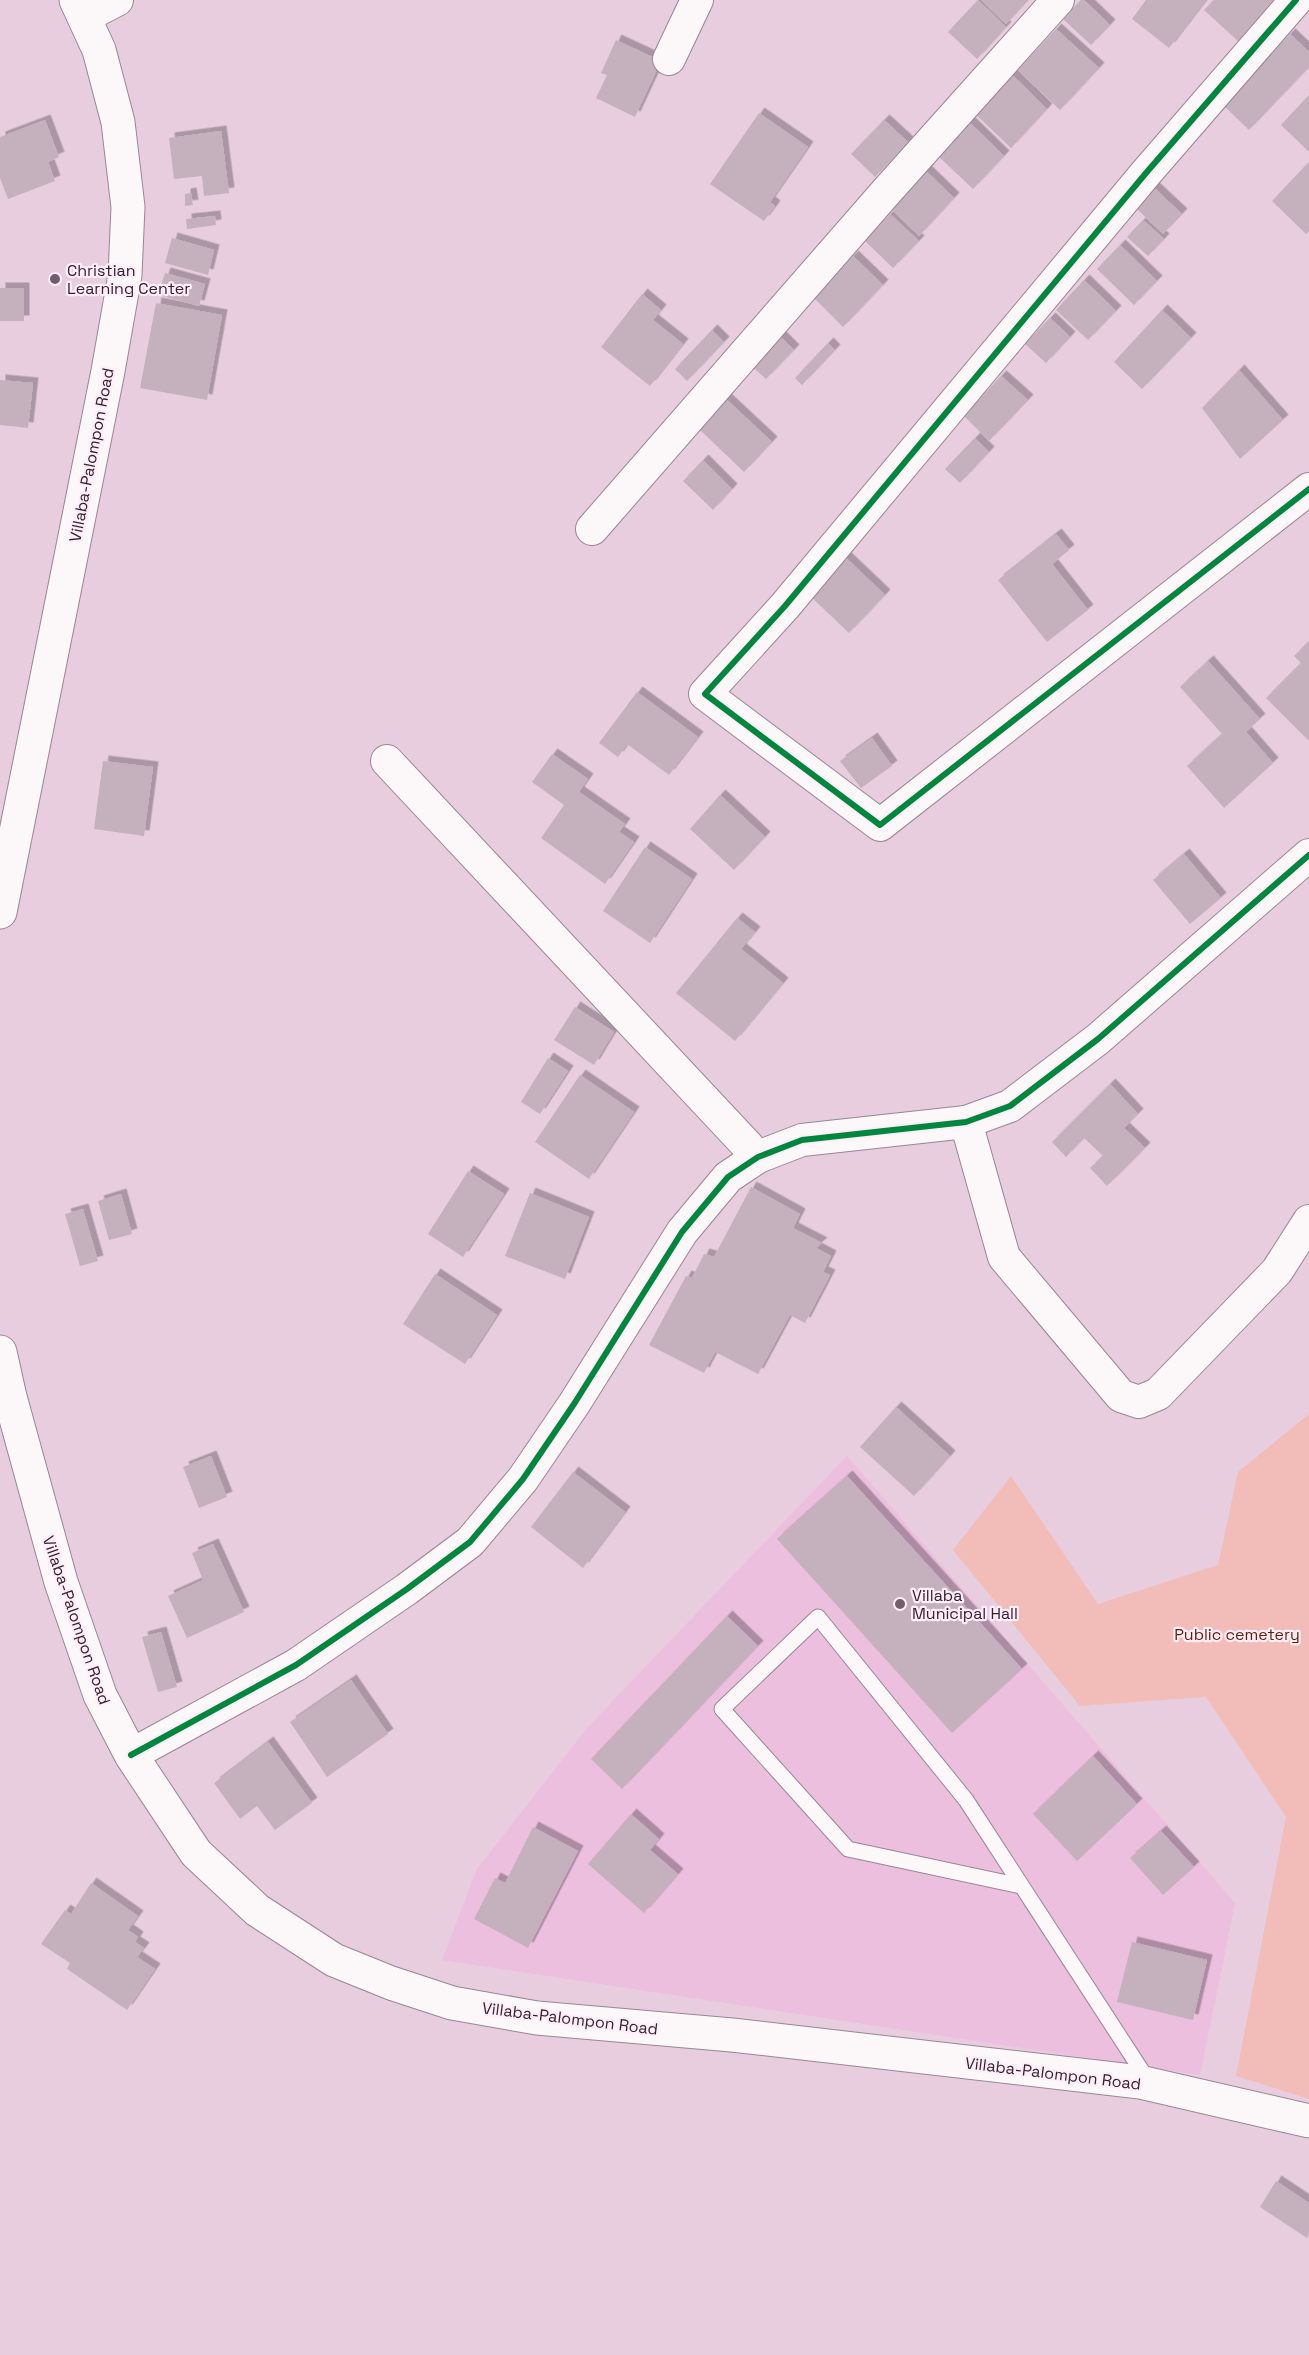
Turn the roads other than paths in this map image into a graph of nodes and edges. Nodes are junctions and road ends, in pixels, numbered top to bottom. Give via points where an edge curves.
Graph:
1 (117, 0) edge
2 (698, 0) edge
3 (1058, 0) edge
4 (1296, 0) edge
5 (80, 9) edge
6 (669, 59) dead end
7 (1309, 489) edge
8 (592, 529) dead end
9 (387, 761) dead end
10 (1309, 855) edge
11 (0, 912) edge
12 (966, 1122) junction
13 (758, 1157) junction
14 (1309, 1221) edge
15 (0, 1352) edge
16 (131, 1755) junction
17 (1021, 1886) junction
18 (1150, 2085) junction
19 (1309, 2121) edge

1 - 5 street
2 - 6 street
3 - 8 street
4 - 7 street via 1146,173 785,606 705,694 880,825
5 - 11 main road, Villaba-Palompon Road via 99,50 118,122 128,207 125,274
9 - 13 street
10 - 12 street via 1098,1039 1010,1106
12 - 13 street via 802,1140
12 - 14 street via 1004,1257 1121,1396 1139,1402 1158,1394 1276,1271
13 - 16 street via 728,1177 682,1232 568,1414 523,1479 470,1542 296,1665
15 - 16 main road, Villaba-Palompon Road via 61,1582 100,1695
16 - 18 main road, Villaba-Palompon Road via 196,1853 256,1910 334,1960 452,2004 537,2018 732,2035
17 - 17 lane via 966,1800 818,1617 722,1709 848,1850
17 - 18 lane
18 - 19 main road, Villaba-Palompon Road

